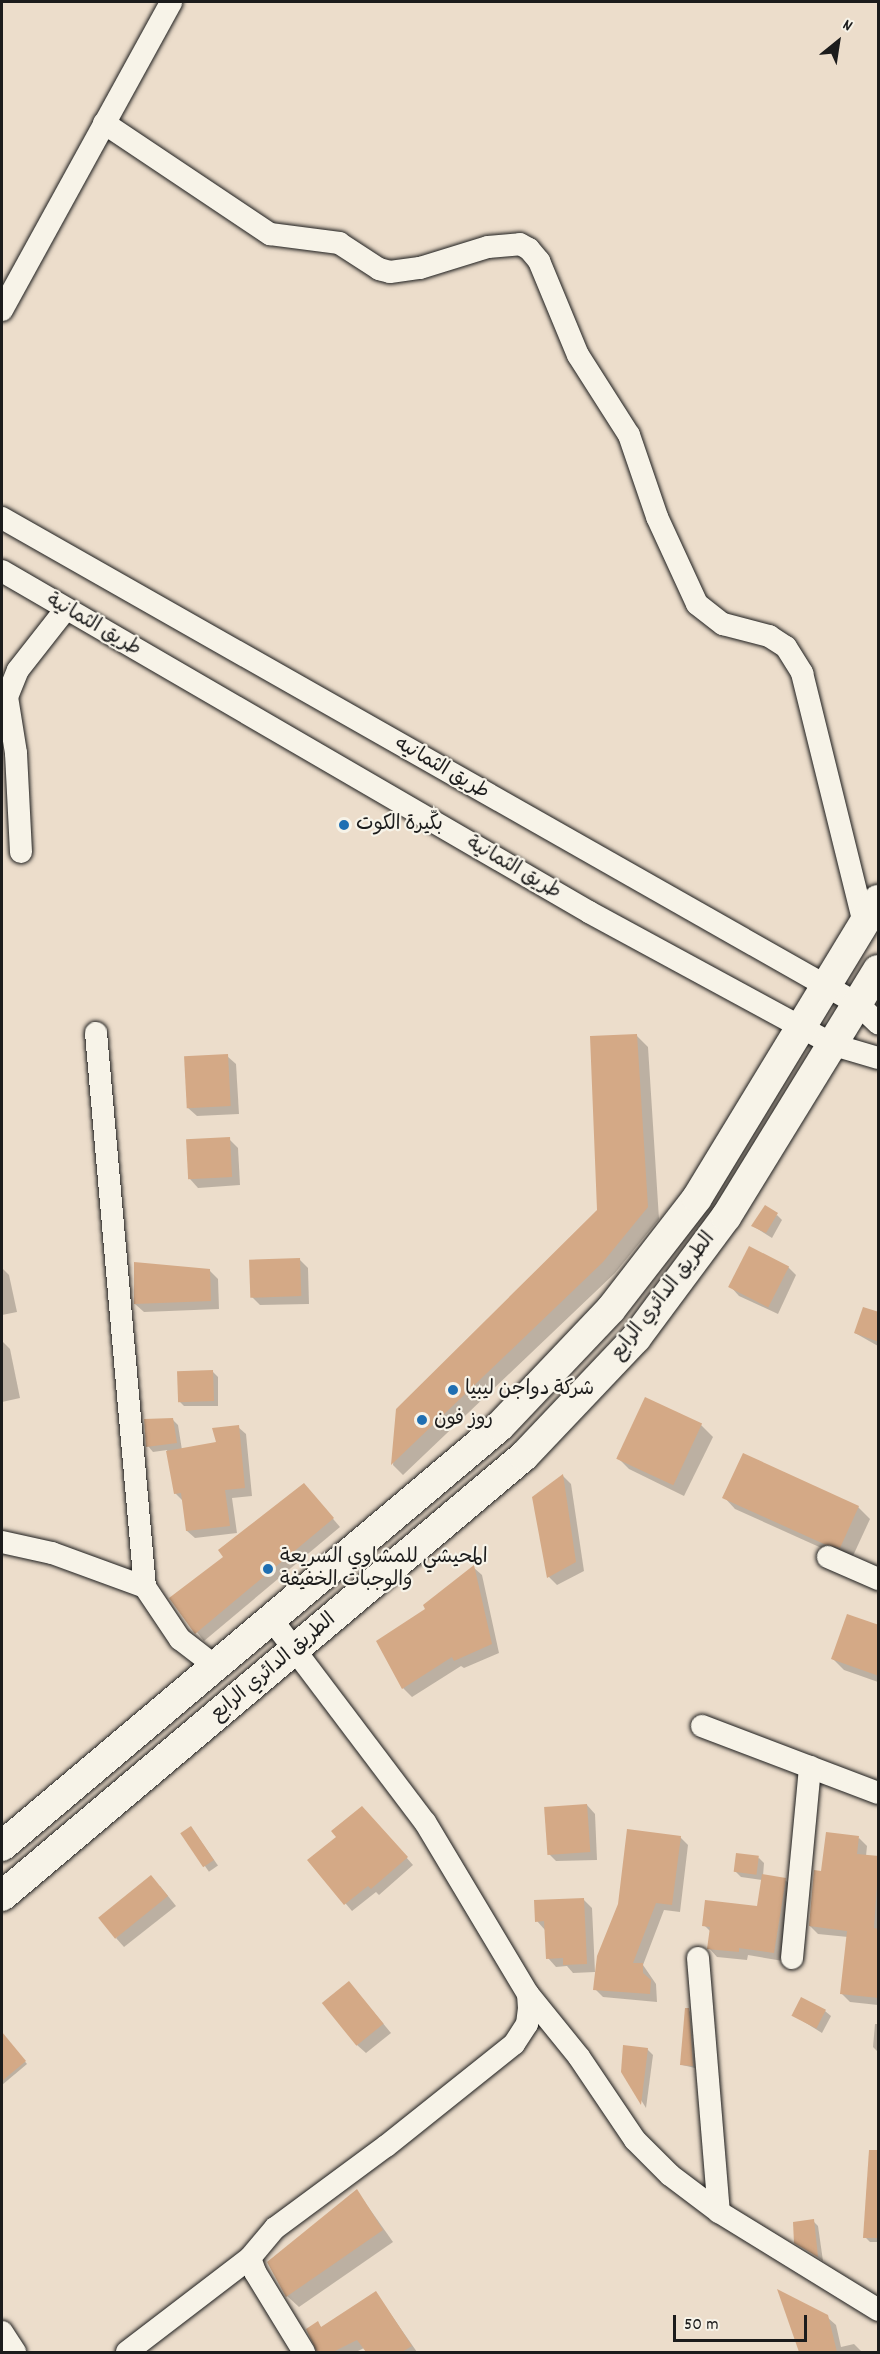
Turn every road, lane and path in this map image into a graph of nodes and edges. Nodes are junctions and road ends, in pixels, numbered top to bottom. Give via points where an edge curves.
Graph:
1 (171, 2) edge
2 (104, 123) junction
3 (2, 310) edge
4 (2, 518) edge
5 (2, 571) edge
6 (65, 610) junction
7 (4, 699) edge
8 (21, 852) dead end
9 (871, 912) edge
10 (879, 970) edge
11 (827, 987) junction
12 (868, 1014) edge
13 (802, 1028) junction
14 (96, 1033) dead end
15 (834, 1045) junction
16 (879, 1058) edge
17 (2, 1542) edge
18 (828, 1557) dead end
19 (879, 1579) edge
20 (145, 1587) junction
21 (272, 1620) junction
22 (297, 1650) junction
23 (215, 1666) junction
24 (702, 1726) dead end
25 (810, 1767) junction
26 (879, 1793) edge
27 (2, 1846) edge
28 (2, 1896) edge
29 (698, 1958) dead end
30 (792, 1958) dead end
31 (528, 1994) junction
32 (719, 2212) junction
33 (250, 2258) junction
34 (879, 2310) edge
35 (2, 2332) edge
36 (15, 2352) edge
37 (127, 2352) edge
38 (304, 2352) edge

1 - 2 street
2 - 3 street
2 - 9 street via 270,234 339,243 379,269 390,272 420,268 488,247 520,244 529,249 539,261 578,355 629,435 657,517 697,604 723,624 768,636 786,647 802,673
4 - 11 street, طريق الثمانيه
5 - 6 street, طريق الثمانية
6 - 7 street via 18,670
6 - 13 street, طريق الثمانية via 589,912
7 - 8 street via 16,753
9 - 11 main road, الطريق الدائري الرابع
10 - 12 main road, الطريق الدائري الرابع
11 - 12 street, طريق الثمانيه
11 - 13 main road, الطريق الدائري الرابع
12 - 15 main road, الطريق الدائري الرابع
13 - 15 street, طريق الثمانية
13 - 21 main road, الطريق الدائري الرابع via 698,1198 611,1309 500,1426
14 - 20 street
15 - 16 street, طريق الثمانية
15 - 22 main road, الطريق الدائري الرابع via 726,1217 636,1338 524,1456
17 - 20 street via 52,1553
18 - 19 street
20 - 23 street via 180,1639
21 - 22 street
21 - 23 main road, الطريق الدائري الرابع
22 - 28 main road, الطريق الدائري الرابع
22 - 31 street via 425,1822
23 - 27 main road, الطريق الدائري الرابع
24 - 25 street
25 - 26 street
25 - 30 street
29 - 32 street
31 - 32 street via 579,2057 635,2140 670,2175
31 - 33 street via 527,2024 514,2044 275,2228
32 - 34 street
33 - 37 street
33 - 38 street
35 - 36 street

